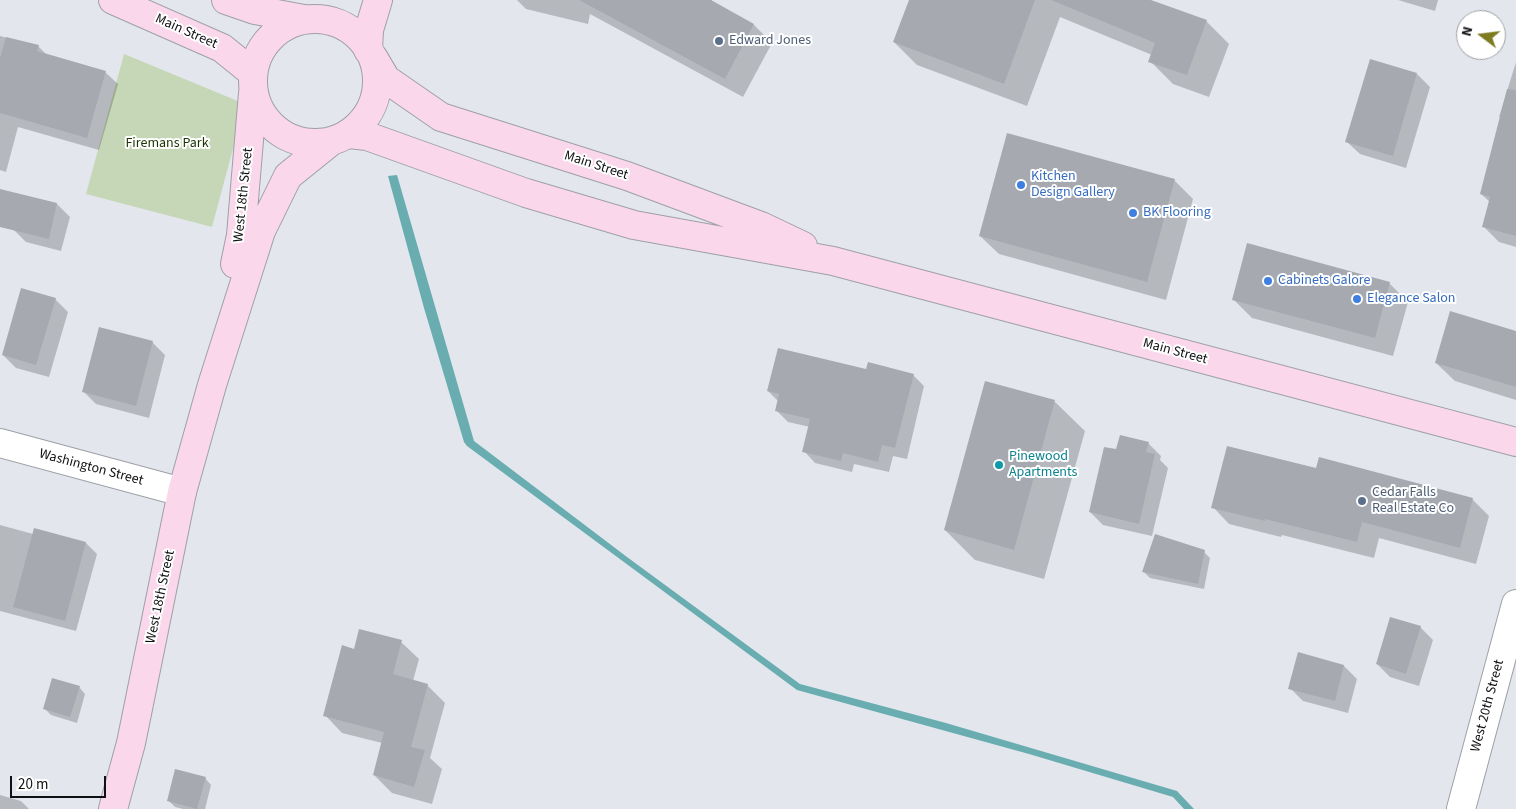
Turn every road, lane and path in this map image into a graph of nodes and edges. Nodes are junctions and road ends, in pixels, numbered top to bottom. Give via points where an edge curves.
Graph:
1 (113, 0) edge
2 (226, 0) edge
3 (378, 0) edge
4 (319, 13) edge
5 (371, 54) junction
6 (253, 82) junction
7 (339, 138) junction
8 (833, 261) junction
9 (212, 385) junction
10 (1516, 442) edge
11 (0, 443) edge
12 (182, 492) junction
13 (1516, 604) edge
14 (113, 809) edge
15 (1461, 809) edge

1 - 6 main road, Main Street via 222,48
2 - 4 main road via 256,10
3 - 5 main road via 370,30
4 - 5 main road via 361,38
4 - 6 main road via 285,26 270,38 259,54
5 - 7 main road via 378,78 375,99 365,119
5 - 8 main road, Main Street via 386,79 441,117 627,176 761,226
6 - 7 main road via 260,110 271,126 287,137 308,144
6 - 9 main road, West 18th Street via 241,235
7 - 8 main road, Main Street via 367,136 526,193 634,225
7 - 9 main road, West 18th Street via 288,176 261,231
8 - 10 main road, Main Street
9 - 12 main road, West 18th Street
11 - 12 street, Washington Street
12 - 14 main road, West 18th Street via 131,743
13 - 15 street, West 20th Street

